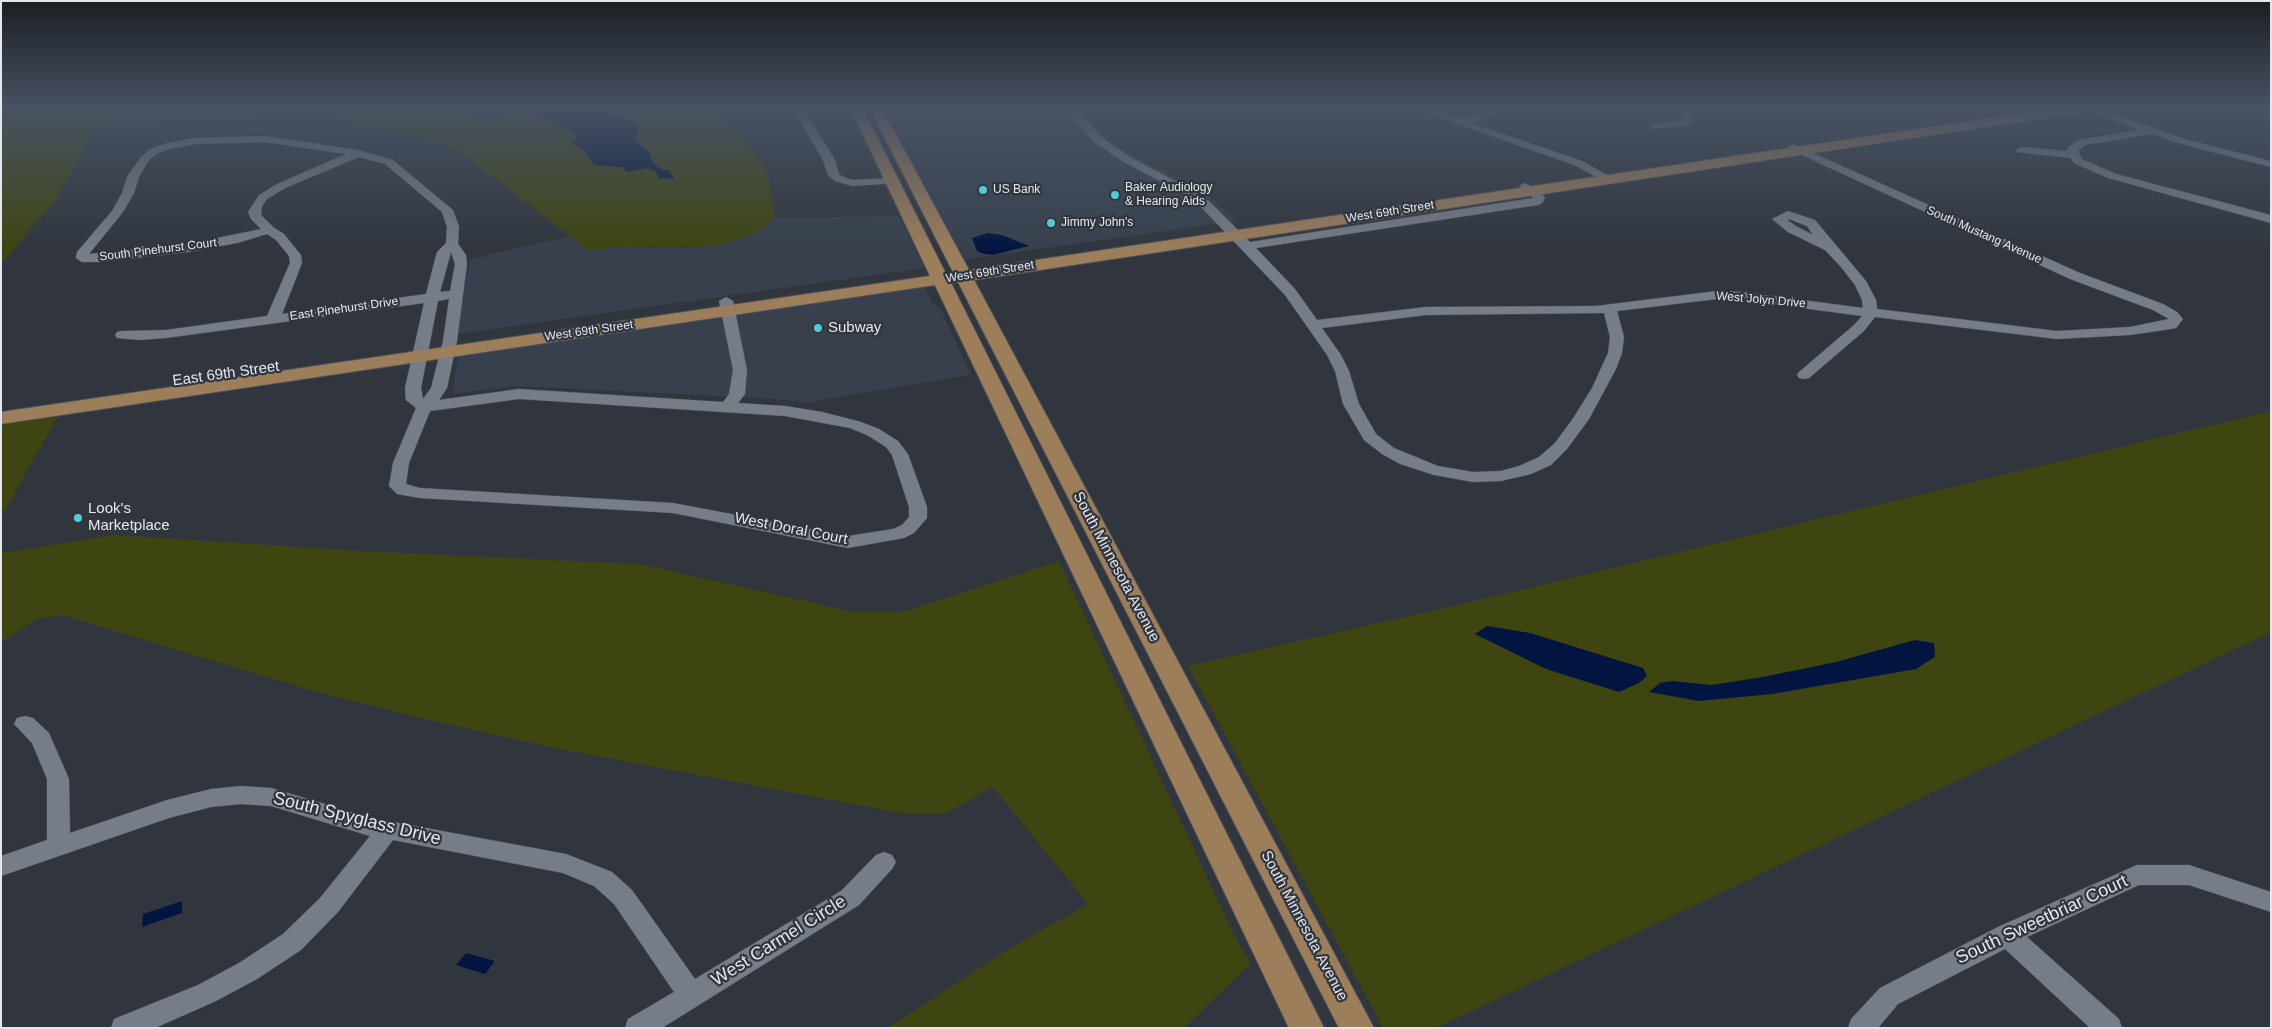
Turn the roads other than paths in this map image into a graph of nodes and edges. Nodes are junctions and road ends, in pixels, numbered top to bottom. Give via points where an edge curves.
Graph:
1 (149, 155) edge
2 (356, 155) edge
3 (362, 155) edge
4 (826, 155) edge
5 (880, 155) edge
6 (896, 155) edge
7 (1121, 155) edge
8 (1557, 155) edge
9 (1751, 155) edge
10 (1812, 155) edge
11 (2074, 155) edge
12 (2233, 155) edge
13 (2271, 164) edge
14 (1605, 177) junction
15 (893, 180) junction
16 (1528, 188) junction
17 (2271, 219) edge
18 (269, 230) junction
19 (1238, 237) junction
20 (452, 244) junction
21 (1829, 247) dead end
22 (949, 273) junction
23 (458, 294) junction
24 (431, 297) junction
25 (727, 306) junction
26 (1609, 309) junction
27 (1871, 313) junction
28 (272, 319) junction
29 (2176, 319) joint
30 (1313, 325) junction
31 (122, 335) dead end
32 (449, 347) junction
33 (420, 351) junction
34 (1804, 375) dead end
35 (1, 406) edge
36 (424, 407) junction
37 (728, 407) junction
38 (1, 418) edge
39 (25, 724) dead end
40 (388, 830) junction
41 (59, 846) junction
42 (884, 862) dead end
43 (1, 866) edge
44 (2271, 902) edge
45 (2007, 934) junction
46 (691, 995) junction
47 (124, 1028) edge
48 (638, 1028) edge
49 (1307, 1028) edge
50 (1357, 1028) edge
51 (1860, 1028) edge
52 (2109, 1028) edge

1 - 18 street, South Pinehurst Court via 133,177 117,212 82,258 188,248
2 - 18 street, East Pinehurst Drive via 281,186 263,197 254,212
3 - 20 street via 389,162 447,210 453,227
4 - 15 street via 834,175 840,180 852,183
5 - 15 main road, South Minnesota Avenue
6 - 22 main road, South Minnesota Avenue
7 - 19 street via 1192,194
8 - 14 street
9 - 14 main road, West 69th Street
10 - 29 street, South Mustang Avenue via 2079,278 2158,308
11 - 17 street via 2087,166 2112,176
12 - 13 street
14 - 16 main road, West 69th Street
15 - 22 main road, South Minnesota Avenue
16 - 19 main road, West 69th Street
16 - 19 street, West 69th Street via 1539,198 1538,202
18 - 28 street, East Pinehurst Drive via 280,236 296,255 296,263
19 - 22 main road, West 69th Street
19 - 30 street via 1290,292
20 - 23 street via 460,255
20 - 24 street via 443,252
21 - 27 street via 1860,284 1869,300
22 - 25 main road, West 69th Street
22 - 49 main road, South Minnesota Avenue
22 - 50 main road, South Minnesota Avenue
23 - 24 street, East Pinehurst Drive
23 - 32 street
24 - 28 street, East Pinehurst Drive
24 - 33 street
25 - 32 main road, West 69th Street
25 - 37 street via 740,370 737,394
26 - 27 street, West Jolyn Drive via 1717,295
26 - 30 street, West Jolyn Drive via 1426,311
26 - 30 street via 1617,337 1615,353 1588,407 1545,461 1502,476 1473,477 1434,470 1406,460 1370,437 1351,404 1342,370
27 - 29 street, West Jolyn Drive via 2057,335 2156,328 2170,325
27 - 34 street via 1859,328
28 - 31 street via 166,334
32 - 33 main road, East 69th Street
32 - 36 street via 439,388
33 - 35 main road, East 69th Street
33 - 36 street via 413,388 414,400
33 - 38 main road, East 69th Street
36 - 37 street, West Doral Court via 518,394
36 - 37 street, West Doral Court via 396,479 397,486 403,490 673,508 848,542 898,534 918,518 918,507 900,454 884,437 855,425 822,417 785,410
39 - 41 street via 41,740 58,779
40 - 41 street, South Spyglass Drive via 271,797 241,795 210,798 167,809
40 - 46 street, South Spyglass Drive via 566,864 603,879 623,897
40 - 47 street via 329,905 292,942 248,972 208,993
41 - 43 street, South Spyglass Drive
42 - 46 street, West Carmel Circle via 850,898
44 - 45 street, South Sweetbriar Court via 2188,875 2137,876
45 - 51 street, South Sweetbriar Court via 1888,996
45 - 52 street
46 - 48 street, West Carmel Circle

